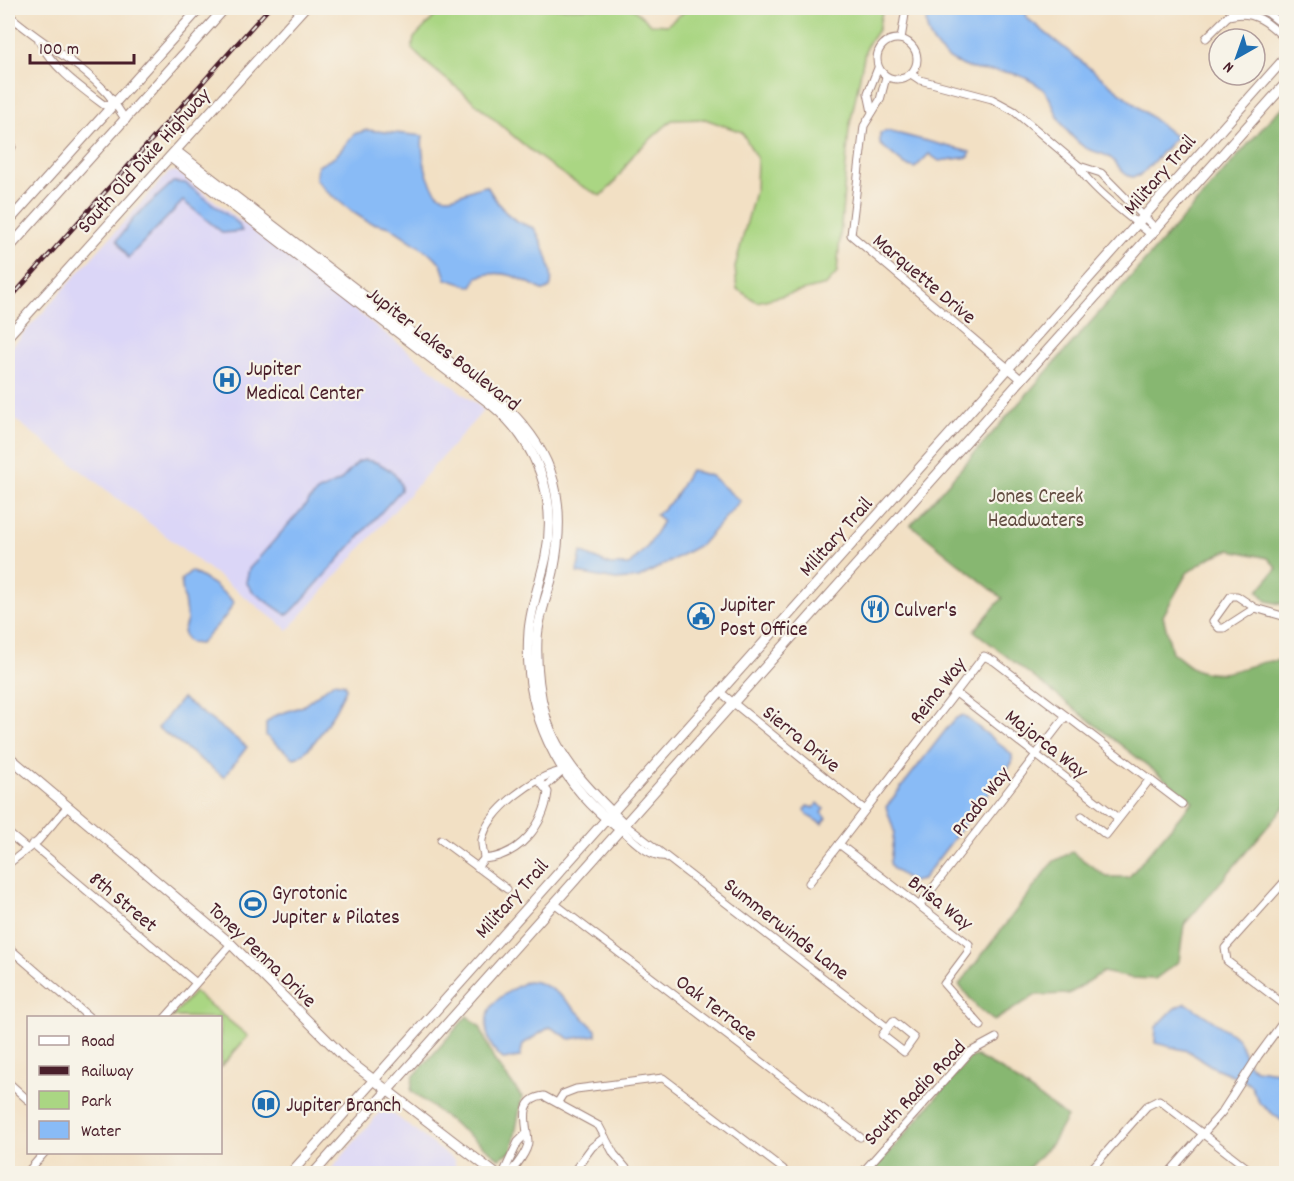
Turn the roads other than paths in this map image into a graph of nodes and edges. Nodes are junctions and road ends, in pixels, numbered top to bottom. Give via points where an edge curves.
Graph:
1 (200, 8) edge
2 (225, 8) edge
3 (304, 8) edge
4 (906, 8) edge
5 (1253, 8) edge
6 (9, 15) edge
7 (1229, 16) junction
8 (1287, 27) edge
9 (1206, 38) dead end
10 (901, 39) junction
11 (1287, 40) edge
12 (39, 41) junction
13 (1287, 57) edge
14 (878, 69) junction
15 (911, 74) junction
16 (886, 77) junction
17 (1287, 83) edge
18 (114, 104) junction
19 (872, 112) junction
20 (126, 120) junction
21 (173, 154) junction
22 (1079, 166) junction
23 (1141, 221) junction
24 (8, 222) edge
25 (1155, 233) junction
26 (8, 249) edge
27 (8, 336) edge
28 (1008, 369) junction
29 (1022, 380) junction
30 (1255, 608) junction
31 (1287, 617) edge
32 (720, 692) junction
33 (956, 693) junction
34 (733, 703) junction
35 (1066, 716) junction
36 (1036, 755) junction
37 (8, 756) edge
38 (564, 771) junction
39 (1150, 779) junction
40 (543, 784) junction
41 (1182, 804) dead end
42 (68, 806) junction
43 (865, 810) junction
44 (609, 816) junction
45 (1082, 816) dead end
46 (1118, 819) junction
47 (622, 827) junction
48 (8, 833) edge
49 (441, 840) dead end
50 (839, 844) junction
51 (29, 846) junction
52 (484, 859) junction
53 (8, 864) edge
54 (477, 867) junction
55 (1286, 882) edge
56 (809, 883) dead end
57 (507, 889) dead end
58 (554, 903) junction
59 (919, 906) junction
60 (231, 944) junction
61 (8, 946) edge
62 (195, 982) junction
63 (1287, 1006) edge
64 (89, 1016) edge
65 (166, 1016) edge
66 (1287, 1018) edge
67 (981, 1026) dead end
68 (888, 1028) junction
69 (996, 1038) dead end
70 (374, 1080) junction
71 (8, 1082) edge
72 (389, 1089) junction
73 (27, 1099) edge
74 (558, 1102) junction
75 (1204, 1134) junction
76 (605, 1137) junction
77 (860, 1137) dead end
78 (43, 1154) edge
79 (26, 1173) edge
80 (290, 1173) edge
81 (313, 1173) edge
82 (496, 1173) edge
83 (506, 1173) edge
84 (572, 1173) edge
85 (631, 1173) edge
86 (784, 1173) edge
87 (861, 1173) edge
88 (1087, 1173) edge
89 (1168, 1173) edge
90 (1255, 1173) edge

1 - 18 main road
2 - 20 main road
3 - 21 main road, South Old Dixie Highway
4 - 10 street
5 - 7 street via 1239,9
5 - 8 street via 1269,13
6 - 12 street
7 - 9 street
7 - 11 street via 1253,15
10 - 14 street via 882,45 876,56
10 - 15 street via 911,45 917,56
12 - 18 street via 56,49 107,93
12 - 18 street via 47,55 73,80 104,105
13 - 23 main road, Military Trail
14 - 16 street
14 - 19 street, Marquette Drive via 868,93
15 - 16 street via 900,80
15 - 22 street via 1000,103
16 - 19 street, Marquette Drive
17 - 25 main road, Military Trail
18 - 20 street
18 - 24 main road
19 - 28 street, Marquette Drive via 864,126 851,235
20 - 26 main road
21 - 27 main road, South Old Dixie Highway
21 - 38 main road, Jupiter Lakes Boulevard via 492,405 531,449 544,478 549,537 529,629 530,676 538,718
21 - 44 main road, Jupiter Lakes Boulevard via 489,392 516,414 539,444 550,470 559,523 553,572 537,638 546,717 560,747
22 - 23 street via 1101,191
22 - 23 street via 1101,173
23 - 25 street
23 - 28 main road, Military Trail
25 - 29 main road, Military Trail
28 - 29 street, Marquette Drive
28 - 32 main road, Military Trail
29 - 34 main road, Military Trail
30 - 30 street via 1231,596 1214,621 1224,628
30 - 31 street
32 - 34 street, Sierra Drive
32 - 44 main road, Military Trail
33 - 35 street, Reina Way via 984,656 989,657
33 - 36 street, Majorca Way
33 - 43 street, Reina Way
34 - 43 street, Sierra Drive
34 - 47 main road, Military Trail
35 - 36 street, Prado Way
35 - 39 street, Reina Way
36 - 46 street, Majorca Way
36 - 59 street, Prado Way
37 - 42 main road, Toney Penna Drive
38 - 40 street via 555,772
38 - 44 main road, Jupiter Lakes Boulevard via 592,808
39 - 41 street, Reina Way
39 - 46 street
40 - 52 street via 531,783 508,800 495,816 482,840
40 - 52 street via 548,792 547,804 531,835 499,858
42 - 51 street
42 - 60 main road, Toney Penna Drive
43 - 50 street, Reina Way
44 - 47 main road, Jupiter Lakes Boulevard
44 - 70 main road, Military Trail
45 - 46 street via 1106,834
47 - 58 main road, Military Trail
47 - 68 street, Summerwinds Lane
48 - 51 street, 8th Street
49 - 54 street
50 - 56 street, Reina Way
50 - 59 street, Brisa Way
51 - 53 street
51 - 62 street, 8th Street
52 - 54 street
54 - 57 street
55 - 63 street via 1225,948 1224,956
58 - 72 main road, Military Trail
58 - 77 street, Oak Terrace
59 - 67 street, Brisa Way via 969,944 944,984
60 - 62 street
60 - 70 main road, Toney Penna Drive via 331,1045
61 - 64 street
62 - 65 street
66 - 75 street
68 - 68 street via 893,1021 914,1038 904,1052 882,1035
69 - 87 street, South Radio Road via 970,1052
70 - 72 main road, Toney Penna Drive
70 - 80 main road, Military Trail
71 - 73 street
72 - 81 main road, Military Trail
72 - 82 main road, Toney Penna Drive
74 - 76 street via 599,1126
74 - 83 street via 544,1096 532,1099 525,1110 526,1134 518,1142
74 - 86 street via 563,1094 576,1089 663,1078
75 - 88 street via 1159,1100 1153,1101
75 - 89 street
75 - 90 street
76 - 84 street
76 - 85 street
78 - 79 street

